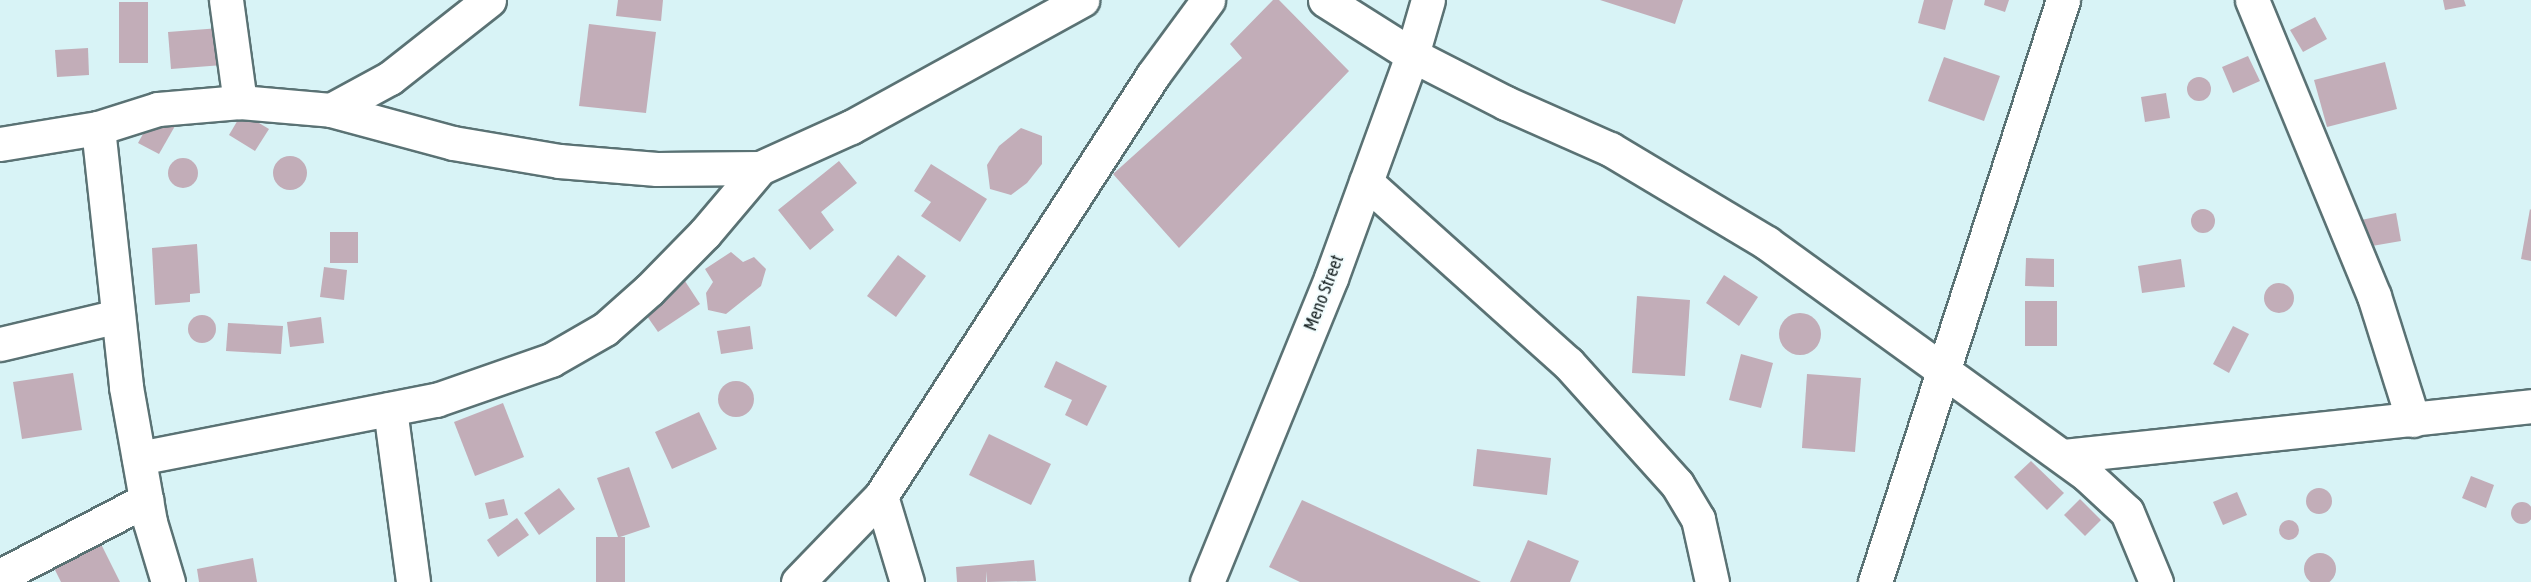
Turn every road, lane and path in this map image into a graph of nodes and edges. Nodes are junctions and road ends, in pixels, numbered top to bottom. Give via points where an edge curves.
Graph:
1 (226, 0) edge
2 (489, 0) edge
3 (1082, 0) edge
4 (1208, 0) edge
5 (1324, 0) edge
6 (1428, 0) edge
7 (2063, 0) edge
8 (2252, 0) edge
9 (1412, 55) junction
10 (240, 102) junction
11 (331, 110) junction
12 (98, 129) junction
13 (0, 144) edge
14 (759, 168) junction
15 (1366, 182) junction
16 (118, 316) junction
17 (0, 344) edge
18 (1943, 368) junction
19 (2531, 406) edge
20 (390, 409) junction
21 (2413, 420) junction
22 (2064, 456) junction
23 (139, 458) junction
24 (881, 496) junction
25 (146, 501) junction
26 (0, 576) edge
27 (168, 582) edge
28 (413, 582) edge
29 (798, 582) edge
30 (907, 582) edge
31 (1207, 582) edge
32 (1712, 582) edge
33 (1875, 582) edge
34 (2156, 582) edge

1 - 10 street
2 - 11 street via 390,78
3 - 14 street via 851,127
4 - 24 street via 1153,75
5 - 9 street
6 - 9 street, Meno Street
7 - 18 street
8 - 21 street via 2374,296
9 - 15 street, Meno Street
9 - 18 street via 1506,103 1610,149 1767,243
10 - 11 street
10 - 12 street via 158,109
11 - 14 street via 453,143 559,161 657,169
12 - 13 street
12 - 16 street
14 - 20 street via 705,233 605,328 551,360 498,381
15 - 31 street, Meno Street
15 - 32 street via 1568,363 1677,484 1698,519
16 - 17 street
16 - 23 street
18 - 22 street
18 - 33 street
19 - 21 street
20 - 23 street
20 - 28 street
21 - 22 street
22 - 34 street via 2127,512
23 - 25 street
24 - 29 street
24 - 30 street
25 - 26 street
25 - 27 street

